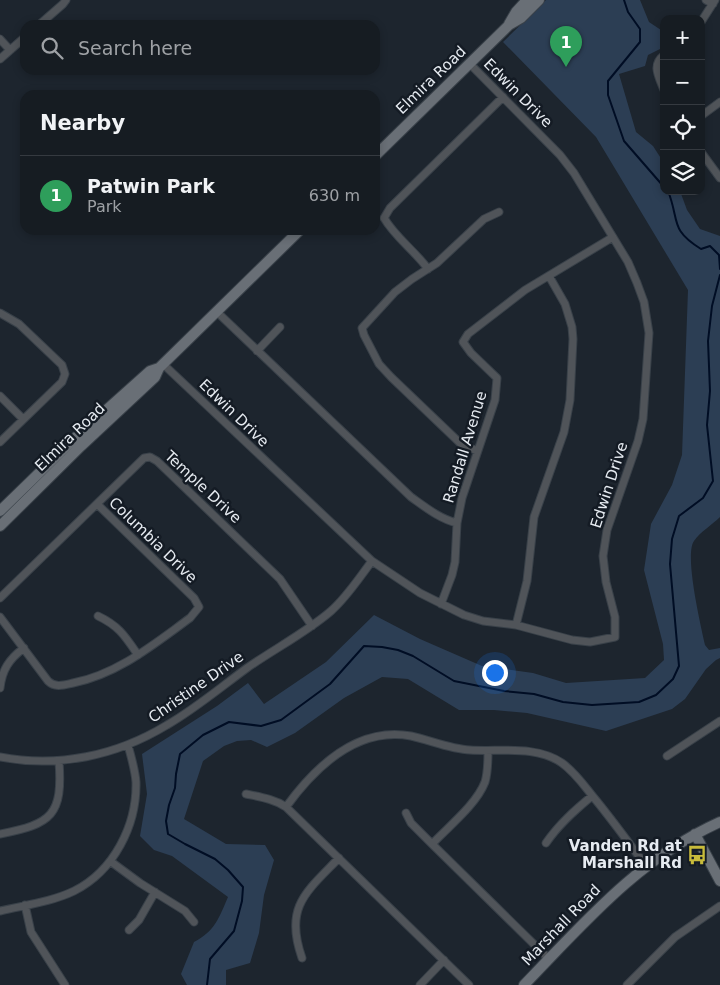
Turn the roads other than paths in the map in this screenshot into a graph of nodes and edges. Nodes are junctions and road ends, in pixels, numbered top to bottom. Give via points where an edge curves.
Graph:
1 (66, 0) edge
2 (527, 0) edge
3 (539, 0) edge
4 (711, 1) edge
5 (704, 15) edge
6 (45, 20) edge
7 (509, 25) junction
8 (0, 39) edge
9 (20, 41) edge
10 (10, 50) junction
11 (660, 58) edge
12 (0, 59) edge
13 (469, 63) junction
14 (660, 78) edge
15 (503, 98) junction
16 (720, 102) edge
17 (705, 113) edge
18 (380, 151) edge
19 (705, 157) edge
20 (720, 178) edge
21 (499, 212) dead end
22 (295, 235) edge
23 (613, 237) junction
24 (428, 269) junction
25 (549, 276) junction
26 (217, 312) junction
27 (0, 313) edge
28 (280, 326) dead end
29 (257, 351) junction
30 (161, 366) junction
31 (0, 396) edge
32 (23, 419) junction
33 (0, 442) edge
34 (478, 451) junction
35 (96, 504) junction
36 (0, 512) edge
37 (457, 523) junction
38 (0, 526) edge
39 (372, 561) junction
40 (0, 598) edge
41 (440, 604) junction
42 (98, 616) dead end
43 (0, 617) edge
44 (516, 625) junction
45 (312, 626) junction
46 (24, 648) junction
47 (138, 654) junction
48 (0, 688) edge
49 (720, 721) edge
50 (128, 745) junction
51 (488, 751) junction
52 (668, 756) dead end
53 (0, 757) edge
54 (59, 761) junction
55 (246, 794) dead end
56 (592, 796) junction
57 (286, 807) junction
58 (406, 813) dead end
59 (720, 822) edge
60 (0, 834) edge
61 (695, 834) junction
62 (546, 843) dead end
63 (432, 844) junction
64 (339, 858) junction
65 (110, 860) junction
66 (646, 866) junction
67 (720, 881) edge
68 (155, 892) junction
69 (25, 905) junction
70 (720, 906) edge
71 (0, 911) edge
72 (194, 922) dead end
73 (129, 930) dead end
74 (302, 958) dead end
75 (549, 959) junction
76 (444, 960) junction
77 (65, 985) edge
78 (420, 985) edge
79 (469, 985) edge
80 (524, 985) edge
81 (627, 985) edge

1 - 6 street
2 - 7 main road, Elmira Road
3 - 7 main road, Elmira Road
4 - 5 street
7 - 13 main road, Elmira Road
8 - 10 street
9 - 10 street
10 - 12 street
11 - 14 street via 656,67
13 - 15 street, Edwin Drive
13 - 18 main road, Elmira Road
15 - 23 street, Edwin Drive via 560,155
15 - 24 street via 390,208 384,218
16 - 17 street
19 - 20 street
21 - 24 street via 484,219
22 - 26 main road, Elmira Road
23 - 25 street, Randall Avenue
23 - 44 street, Edwin Drive via 637,282 649,333 643,419 607,530 603,556 615,617 614,637 590,642 572,640
24 - 34 street via 395,292 364,324 363,332 379,364 391,377 460,443
25 - 34 street, Randall Avenue via 525,290 468,334 463,342 497,378 495,400
25 - 44 street via 565,304 572,327 570,400 564,432 534,517 527,581
26 - 29 street
26 - 30 main road, Elmira Road
27 - 32 street via 19,324 62,364 65,374 62,382
28 - 29 street
29 - 37 street via 411,497 425,508
30 - 36 main road, Elmira Road via 150,371 74,439
30 - 38 main road, Elmira Road via 156,377
30 - 39 street, Edwin Drive
31 - 32 street
32 - 33 street
34 - 37 street, Randall Avenue
35 - 40 street, Temple Drive
35 - 45 street, Temple Drive via 144,458 150,457 280,579
35 - 47 street, Columbia Drive via 194,598 199,607 190,618
37 - 41 street, Randall Avenue via 455,562
39 - 41 street, Edwin Drive
39 - 45 street, Christine Drive via 337,605
41 - 44 street, Edwin Drive via 464,615
42 - 47 street via 112,623
43 - 46 street, Columbia Drive
45 - 50 street, Christine Drive via 169,724
46 - 47 street, Columbia Drive via 48,681 58,686 104,674
46 - 48 street via 7,664
49 - 52 street
50 - 54 street, Christine Drive via 76,760
50 - 65 street via 136,783 134,807 127,832
51 - 56 street via 531,751 548,756 573,772
51 - 57 street via 467,750 401,735 365,740 330,759
51 - 63 street via 486,780 474,801
53 - 54 street, Christine Drive via 33,762
54 - 60 street via 60,793 54,809 35,825
55 - 57 street
56 - 62 street via 572,812
56 - 66 street
57 - 64 street
58 - 63 street via 410,823
59 - 61 main road, Marshall Road
61 - 66 main road, Marshall Road
61 - 67 main road
63 - 75 street
64 - 74 street via 305,893 299,904 295,931
64 - 76 street
65 - 68 street
65 - 69 street via 76,890 48,901
66 - 75 main road, Marshall Road via 614,893
68 - 72 street via 185,911
68 - 73 street via 139,920
69 - 71 street
69 - 77 street via 31,932
70 - 81 street via 675,937
75 - 80 main road, Marshall Road
76 - 78 street
76 - 79 street

